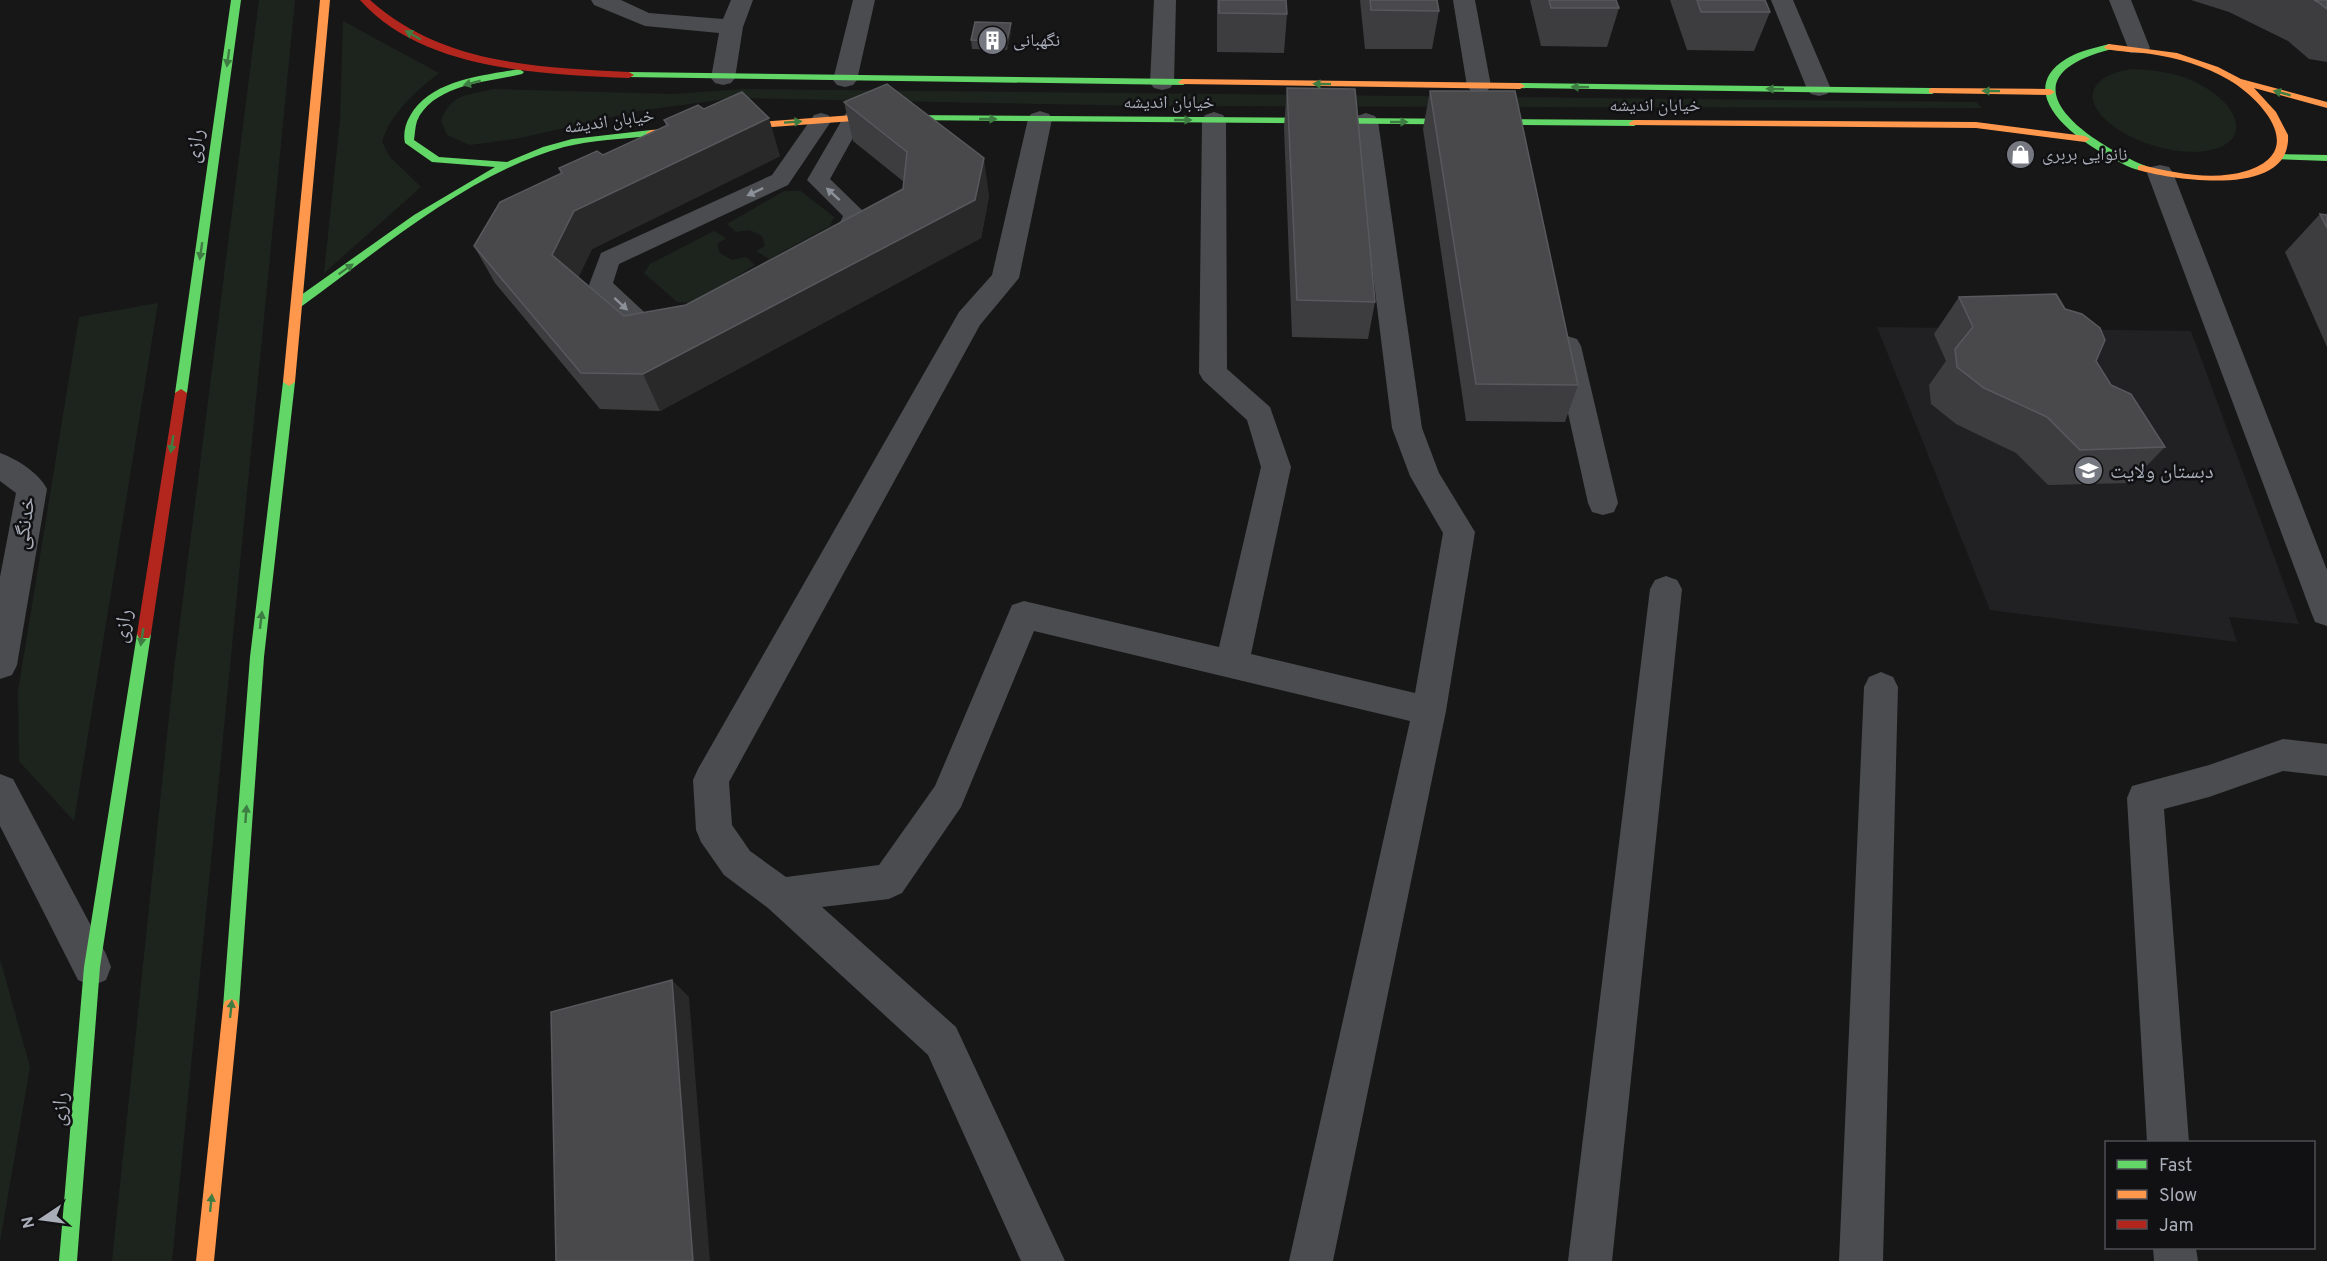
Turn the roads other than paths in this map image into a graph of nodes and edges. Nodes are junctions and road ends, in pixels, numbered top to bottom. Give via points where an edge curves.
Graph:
1 (236, 0) edge
2 (325, 0) edge
3 (365, 0) edge
4 (602, 0) edge
5 (742, 0) edge
6 (864, 0) edge
7 (1165, 0) edge
8 (1464, 0) edge
9 (1782, 0) edge
10 (2120, 0) edge
11 (732, 27) junction
12 (2138, 48) junction
13 (529, 70) junction
14 (723, 78) junction
15 (845, 80) junction
16 (2237, 81) junction
17 (1162, 83) junction
18 (1479, 86) junction
19 (1819, 89) junction
20 (2050, 92) junction
21 (2327, 105) edge
22 (854, 118) junction
23 (1040, 119) junction
24 (821, 120) junction
25 (1214, 120) junction
26 (1366, 121) junction
27 (2085, 139) junction
28 (2277, 157) junction
29 (2327, 158) edge
30 (509, 165) junction
31 (2160, 173) junction
32 (826, 264) edge
33 (298, 303) junction
34 (1560, 319) edge
35 (682, 331) edge
36 (0, 465) edge
37 (1604, 503) dead end
38 (1666, 589) dead end
39 (2327, 612) edge
40 (1232, 664) junction
41 (0, 665) edge
42 (1881, 687) dead end
43 (1429, 711) junction
44 (2327, 760) edge
45 (0, 790) edge
46 (781, 895) junction
47 (92, 967) junction
48 (2168, 1141) edge
49 (68, 1261) edge
50 (205, 1261) edge
51 (1043, 1261) edge
52 (1311, 1261) edge
53 (1590, 1261) edge
54 (1860, 1261) edge

1 -> 47 street, رازی via 188,346
2 - 33 street
13 -> 3 street, خیابان اندیشه via 478,59 421,40 378,15
4 - 11 street via 645,19
5 - 11 street
6 - 15 street
7 - 17 street
8 - 18 street
9 - 19 street
10 - 12 street
11 - 14 street
12 - 16 street via 2207,65
12 - 20 street via 2109,47 2083,52 2064,62 2052,75
13 - 14 street, خیابان اندیشه
13 -> 30 street via 441,93 422,105 408,124 409,141 436,160
14 - 15 street, خیابان اندیشه
15 - 17 street, خیابان اندیشه
21 -> 16 street
16 - 28 street via 2261,99 2277,119 2282,139
18 -> 17 street, خیابان اندیشه
19 -> 18 street, خیابان اندیشه
20 -> 19 street, خیابان اندیشه
20 - 27 street via 2055,107
22 -> 23 street, خیابان اندیشه
22 - 24 street, خیابان اندیشه
32 -> 22 lane via 836,259 855,214 819,180
23 -> 25 street, خیابان اندیشه
23 - 46 street via 1005,278 969,319 711,780 714,830 737,863
30 -> 24 street, خیابان اندیشه via 548,148 597,137
24 -> 35 lane via 780,180 609,259 601,285 651,332
25 - 26 street, خیابان اندیشه
25 - 40 street via 1213,373 1260,416 1276,467
26 -> 27 street, خیابان اندیشه via 1517,134 1976,125
26 - 43 street via 1407,428 1425,476 1459,532
27 - 31 street via 2132,165
28 - 29 street
28 - 31 street via 2265,168 2236,178 2191,179
33 -> 30 street, خیابان اندیشه via 443,201
31 - 39 street
50 -> 33 street via 233,988 257,657
34 - 37 street
36 - 41 street, خدنگی via 32,489
38 - 53 street
40 - 43 street
40 - 46 street via 1024,615 948,796 889,881
42 - 54 street
43 - 52 street
44 - 48 street via 2283,755 2145,798
45 - 47 street
46 - 51 street via 942,1041
47 - 49 street, رازی

